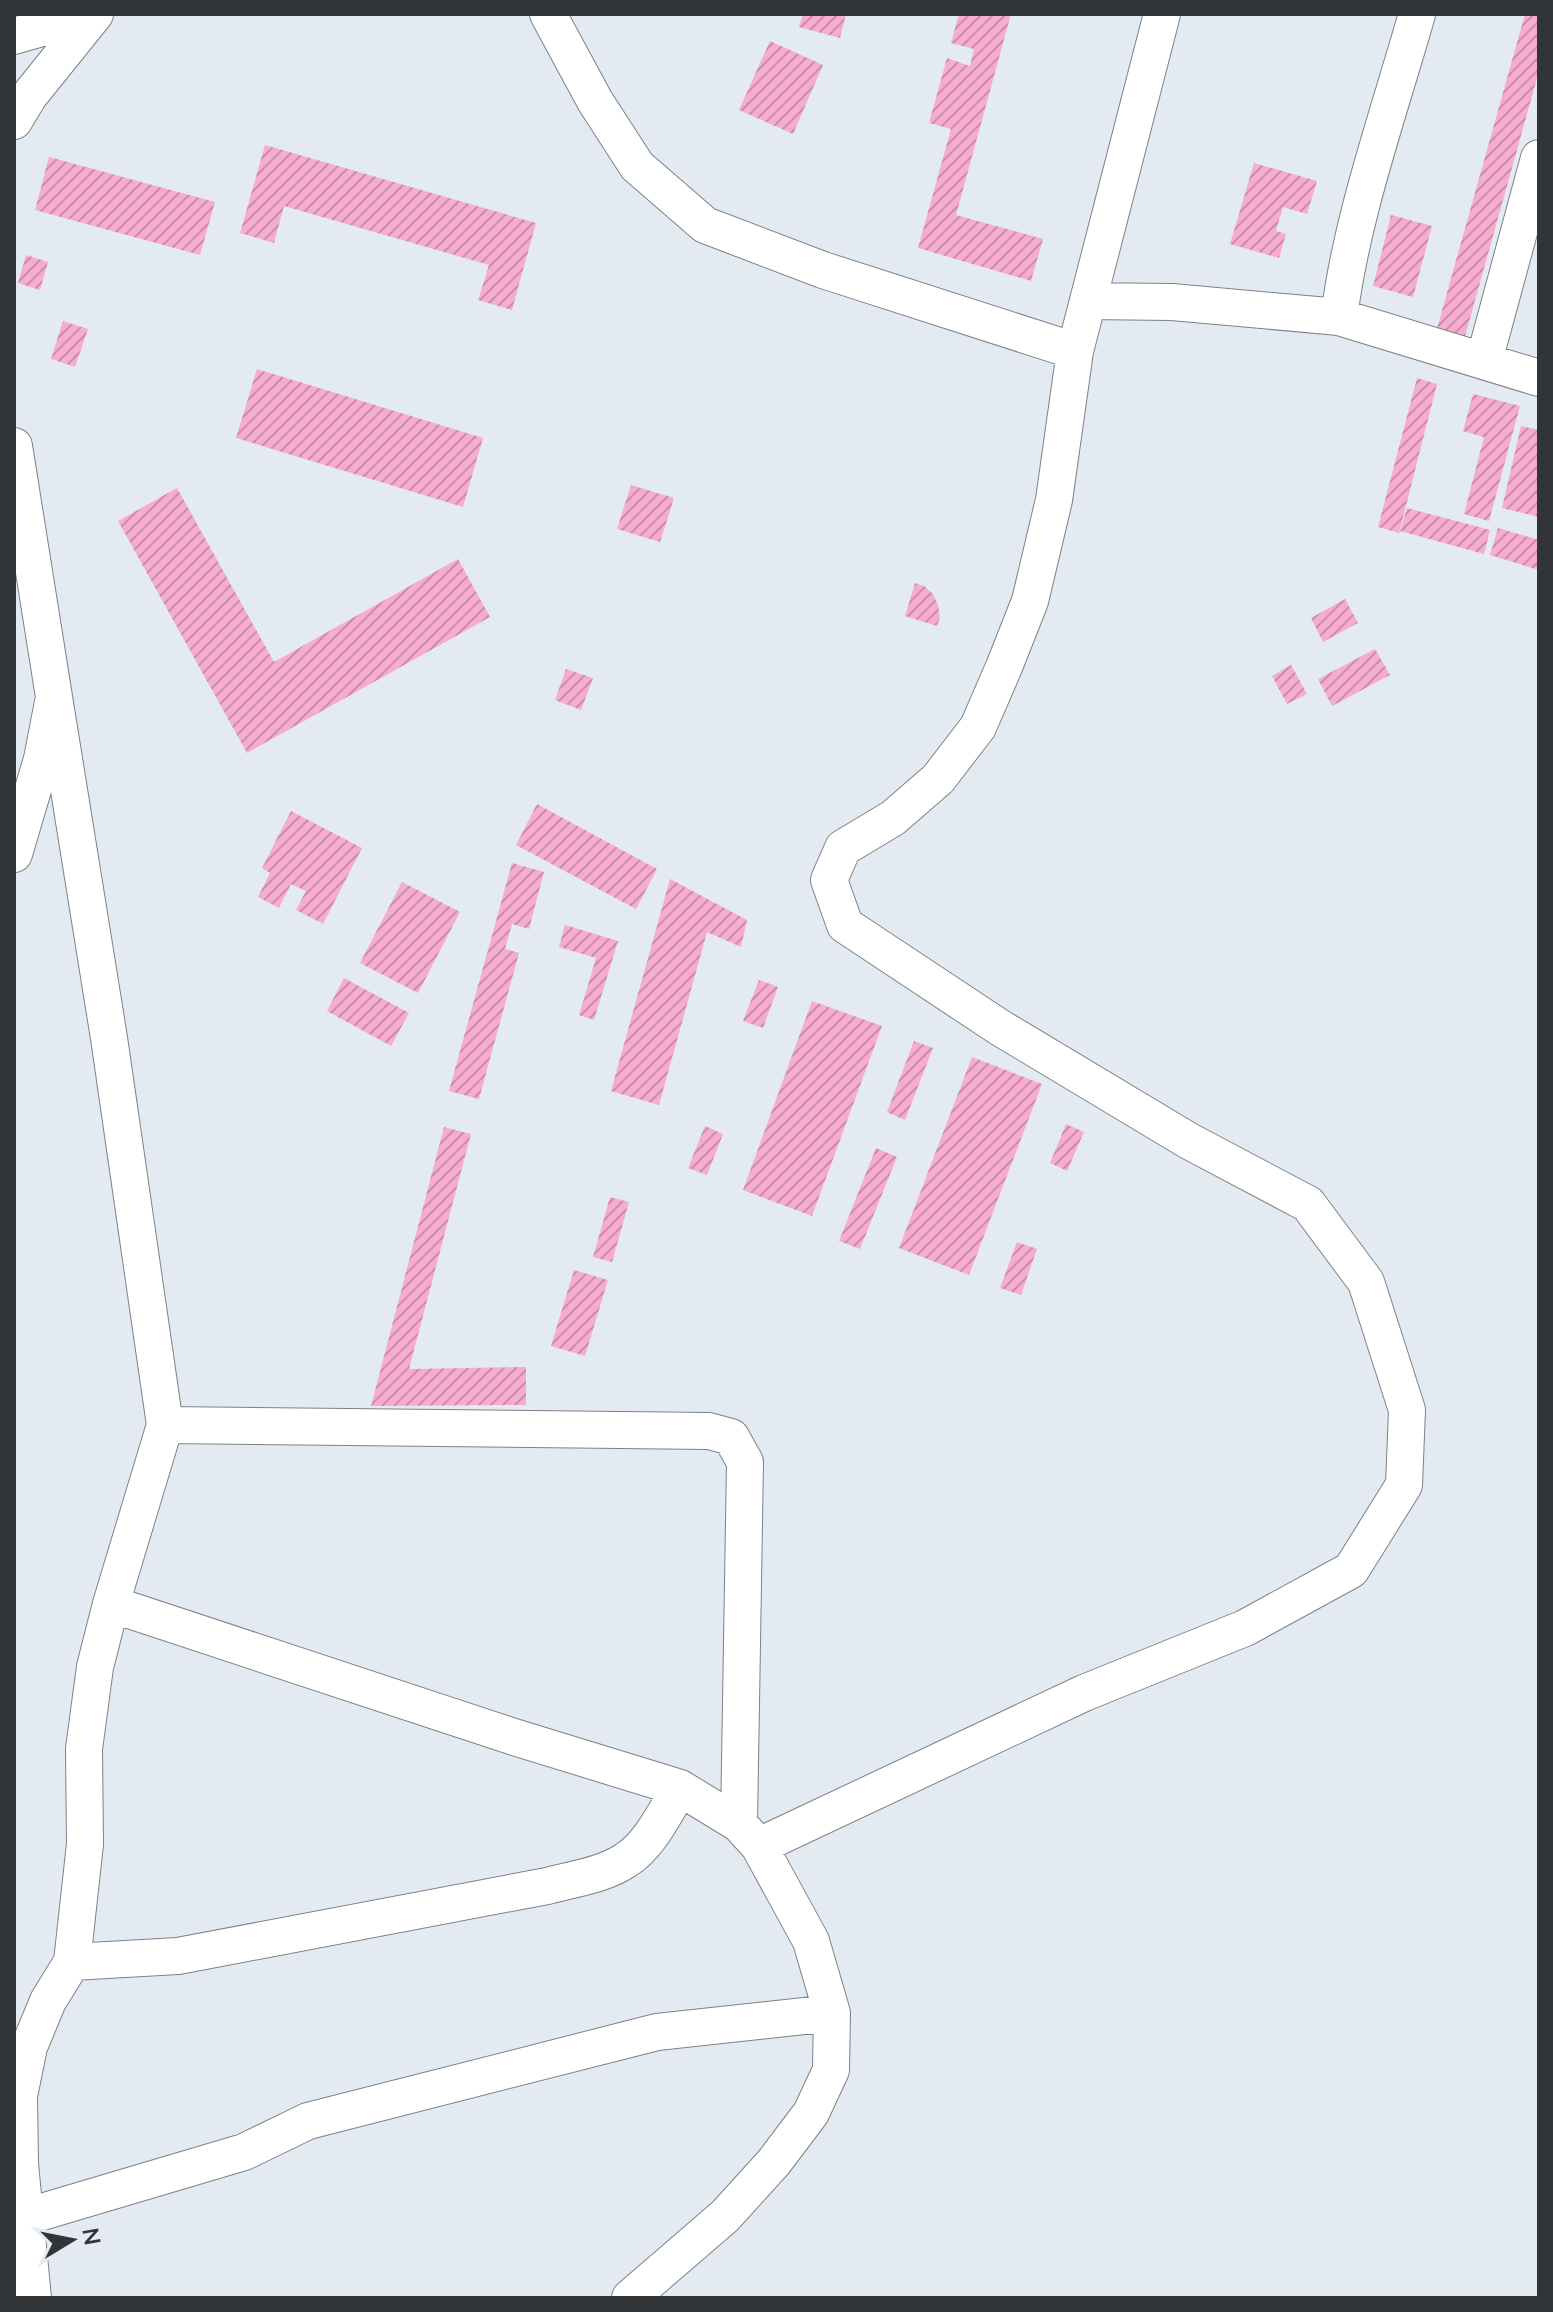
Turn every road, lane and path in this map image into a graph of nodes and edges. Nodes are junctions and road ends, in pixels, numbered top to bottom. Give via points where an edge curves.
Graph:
1 (92, 14) edge
2 (548, 14) edge
3 (1162, 14) edge
4 (1417, 14) edge
5 (14, 36) edge
6 (14, 121) edge
7 (1539, 158) edge
8 (1088, 301) junction
9 (1339, 317) junction
10 (1075, 351) junction
11 (1484, 361) junction
12 (1539, 378) edge
13 (14, 446) edge
14 (54, 697) junction
15 (14, 854) edge
16 (165, 1425) junction
17 (111, 1604) junction
18 (680, 1788) junction
19 (749, 1835) junction
20 (72, 1962) junction
21 (832, 2013) junction
22 (25, 2217) junction
23 (33, 2298) edge
24 (630, 2298) edge

1 - 5 street
1 - 6 street
2 - 10 street via 637,166 705,225 823,270
3 - 8 street
4 - 9 street via 1366,193
7 - 11 street
8 - 9 street via 1172,302
8 - 10 street
9 - 11 street
10 - 19 street via 1054,500 1030,601 978,727 938,779 893,818 843,848 829,880 845,925 1026,1043 1189,1141 1308,1204 1366,1282 1407,1410 1404,1485 1351,1570 1245,1628
11 - 12 street
13 - 14 street
14 - 15 street
14 - 16 street
16 - 17 street
16 - 19 street via 709,1431 731,1437 745,1462
17 - 18 street
17 - 20 street via 95,1667 84,1749 85,1844
18 - 19 street
18 - 20 street via 646,1841 628,1859 606,1870 547,1886 178,1956
19 - 21 street via 811,1941
20 - 22 street via 29,2047 19,2096
21 - 22 street via 657,2032 308,2121 244,2152
21 - 24 street via 831,2070 811,2113 725,2216
22 - 23 street

